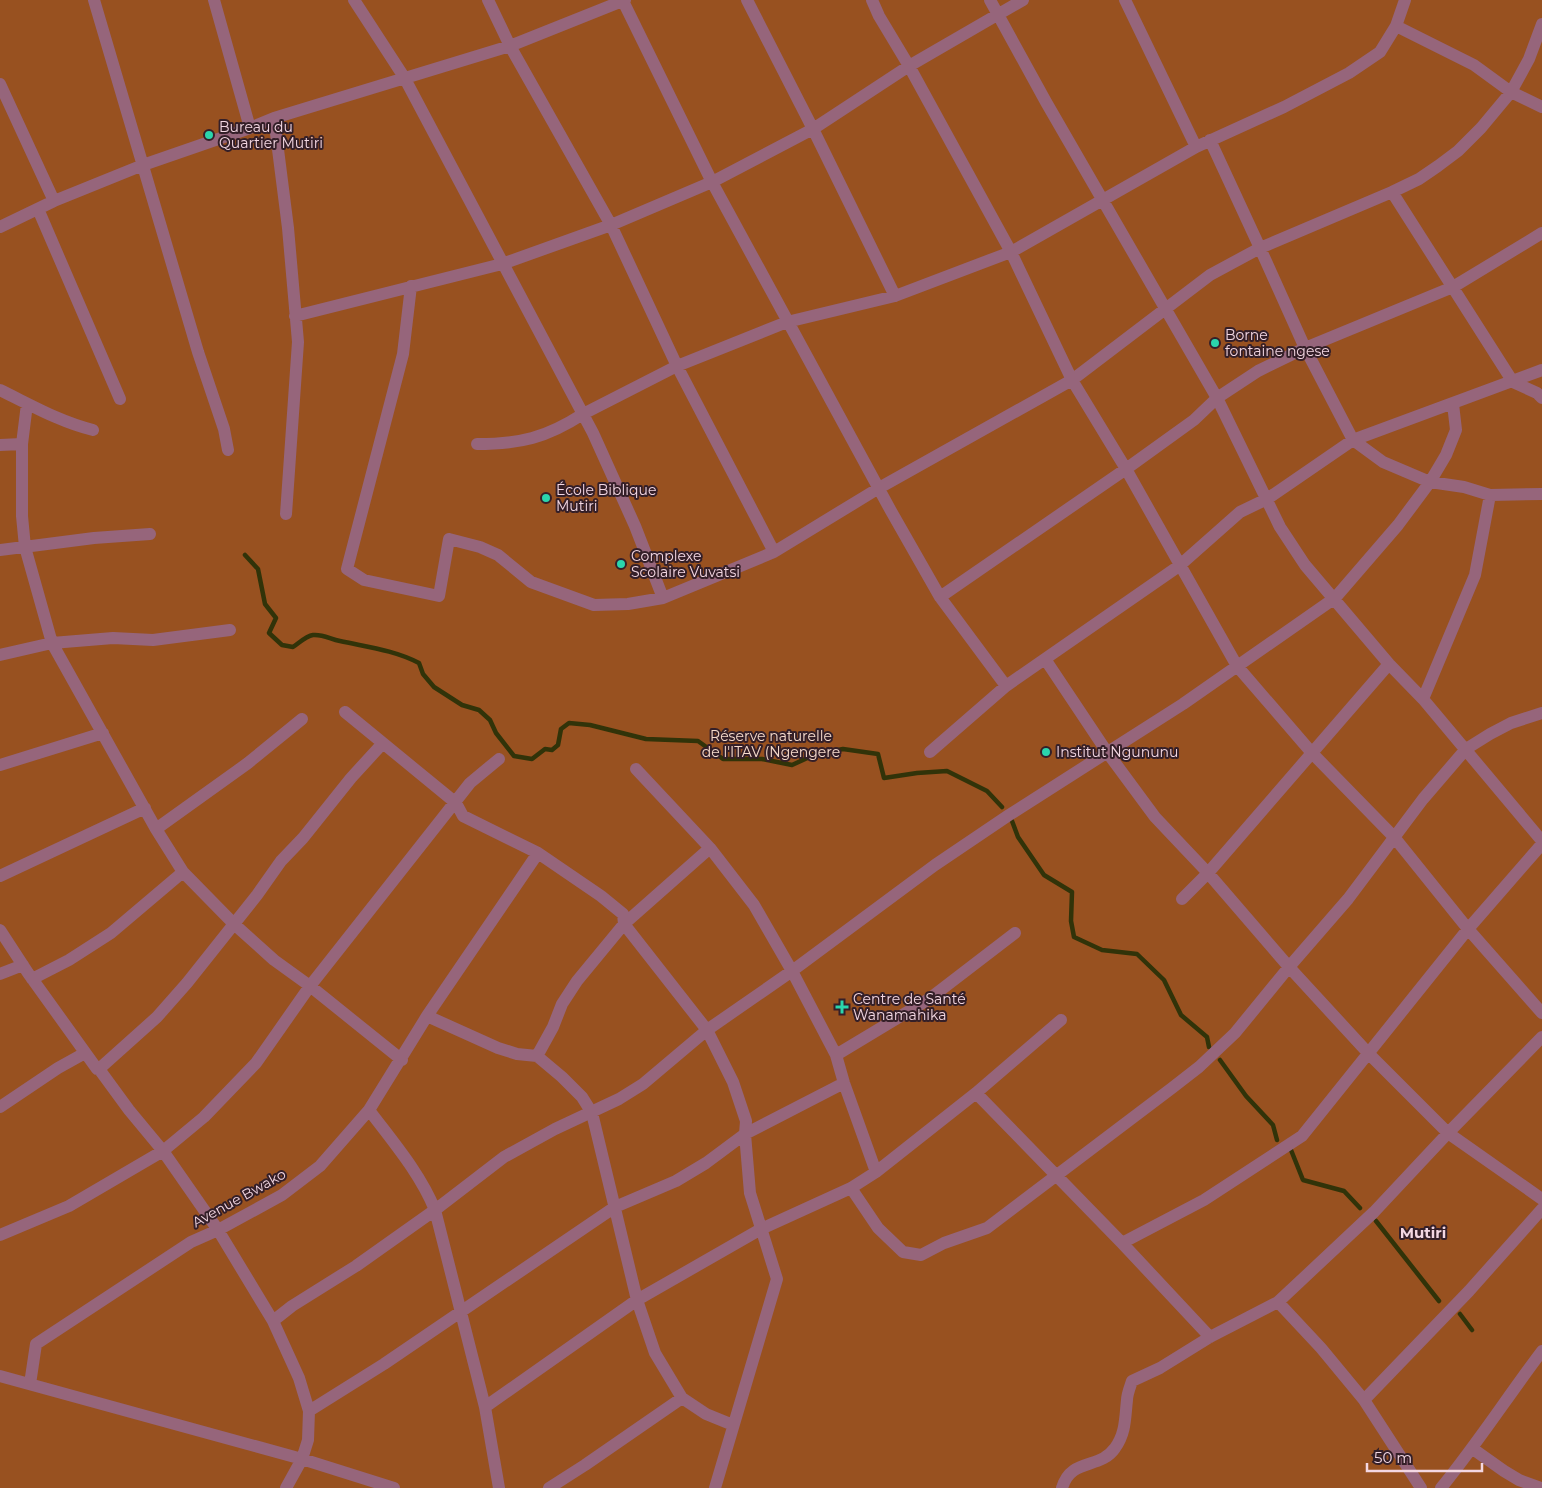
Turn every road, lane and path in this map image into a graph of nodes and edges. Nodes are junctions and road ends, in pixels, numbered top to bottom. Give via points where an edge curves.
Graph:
1 (94, 0) edge
2 (214, 0) edge
3 (354, 0) edge
4 (488, 0) edge
5 (624, 0) edge
6 (747, 0) edge
7 (872, 0) edge
8 (990, 0) edge
9 (1023, 0) edge
10 (1125, 0) edge
11 (1405, 0) edge
12 (999, 15) junction
13 (1542, 24) edge
14 (1396, 26) junction
15 (510, 46) junction
16 (909, 66) junction
17 (404, 77) junction
18 (0, 84) edge
19 (1511, 92) junction
20 (1542, 107) edge
21 (274, 118) junction
22 (250, 128) junction
23 (813, 128) junction
24 (1210, 140) junction
25 (1196, 147) junction
26 (143, 165) junction
27 (712, 182) junction
28 (1392, 192) junction
29 (1102, 199) junction
30 (54, 201) junction
31 (38, 209) junction
32 (611, 225) junction
33 (0, 227) edge
34 (1542, 233) edge
35 (1260, 248) junction
36 (1011, 252) junction
37 (502, 264) junction
38 (411, 286) junction
39 (1453, 287) junction
40 (895, 296) junction
41 (1165, 310) junction
42 (295, 316) junction
43 (787, 322) junction
44 (1305, 348) junction
45 (677, 366) junction
46 (1542, 370) edge
47 (1072, 380) junction
48 (1513, 382) junction
49 (0, 390) edge
50 (1217, 398) junction
51 (1542, 398) edge
52 (120, 399) dead end
53 (27, 404) junction
54 (1453, 404) junction
55 (583, 414) junction
56 (93, 430) dead end
57 (1354, 440) junction
58 (22, 444) junction
59 (477, 444) dead end
60 (0, 445) edge
61 (228, 450) dead end
62 (1126, 469) junction
63 (1430, 482) junction
64 (878, 488) junction
65 (1542, 494) edge
66 (1490, 495) junction
67 (1267, 499) junction
68 (286, 514) dead end
69 (150, 534) dead end
70 (25, 547) junction
71 (0, 550) edge
72 (774, 552) junction
73 (1179, 566) junction
74 (940, 597) junction
75 (663, 598) junction
76 (1335, 598) junction
77 (230, 630) dead end
78 (52, 643) junction
79 (0, 655) edge
80 (1046, 659) junction
81 (1390, 664) junction
82 (1237, 666) junction
83 (1006, 686) junction
84 (1423, 699) junction
85 (345, 712) dead end
86 (1542, 713) edge
87 (302, 719) dead end
88 (103, 733) junction
89 (383, 743) junction
90 (1466, 749) junction
91 (930, 752) dead end
92 (1107, 752) junction
93 (1312, 753) junction
94 (499, 759) dead end
95 (0, 765) edge
96 (636, 769) dead end
97 (456, 802) junction
98 (145, 808) junction
99 (156, 829) junction
100 (1394, 837) junction
101 (1542, 842) edge
102 (710, 848) junction
103 (538, 853) junction
104 (183, 872) junction
105 (1208, 873) junction
106 (0, 876) edge
107 (1182, 899) dead end
108 (234, 924) junction
109 (624, 924) junction
110 (1468, 929) junction
111 (0, 930) edge
112 (1015, 933) dead end
113 (22, 965) junction
114 (1288, 967) junction
115 (792, 970) junction
116 (0, 974) edge
117 (32, 979) junction
118 (310, 986) junction
119 (1542, 1013) edge
120 (427, 1016) junction
121 (1061, 1020) dead end
122 (707, 1030) junction
123 (1542, 1037) edge
124 (85, 1053) junction
125 (1369, 1054) junction
126 (836, 1055) junction
127 (537, 1056) junction
128 (402, 1060) junction
129 (99, 1069) junction
130 (844, 1083) junction
131 (976, 1093) junction
132 (0, 1107) edge
133 (369, 1110) junction
134 (592, 1113) junction
135 (1448, 1133) junction
136 (746, 1134) junction
137 (163, 1151) junction
138 (876, 1172) junction
139 (1056, 1174) junction
140 (851, 1188) junction
141 (1542, 1199) edge
142 (615, 1207) junction
143 (1542, 1209) edge
144 (435, 1210) junction
145 (762, 1229) junction
146 (218, 1230) junction
147 (0, 1236) edge
148 (1122, 1243) junction
149 (637, 1300) junction
150 (1278, 1302) junction
151 (461, 1312) junction
152 (273, 1321) junction
153 (1210, 1337) junction
154 (1542, 1351) edge
155 (0, 1376) edge
156 (30, 1384) junction
157 (682, 1398) junction
158 (1364, 1400) junction
159 (485, 1407) junction
160 (309, 1411) junction
161 (733, 1425) junction
162 (1473, 1449) junction
163 (302, 1459) junction
164 (286, 1488) edge
165 (394, 1488) edge
166 (499, 1488) edge
167 (549, 1488) edge
168 (715, 1488) edge
169 (1062, 1488) edge
170 (1421, 1488) edge
171 (1441, 1488) edge
172 (1541, 1488) edge

1 - 26 street
2 - 22 street
3 - 17 street
4 - 15 street
5 - 15 street
5 - 27 street
6 - 23 street
7 - 16 street
8 - 12 street
9 - 12 street
10 - 25 street
11 - 14 street
12 - 16 street
12 - 29 street
13 - 19 street via 1529,59
14 - 19 street via 1474,65
14 - 24 street via 1380,52 1349,73
15 - 17 street
15 - 32 street
16 - 23 street
16 - 36 street
17 - 21 street
17 - 37 street
18 - 30 street
19 - 20 street
19 - 28 street via 1458,151 1419,179
21 - 22 street
21 - 42 street
22 - 26 street
23 - 27 street
23 - 40 street
24 - 25 street
24 - 35 street
25 - 29 street
26 - 30 street
26 - 61 street
27 - 32 street
27 - 43 street
28 - 35 street
28 - 39 street
29 - 36 street
29 - 41 street
30 - 31 street
31 - 33 street
31 - 52 street
32 - 37 street
32 - 45 street
34 - 39 street
35 - 41 street via 1210,275
35 - 44 street
36 - 40 street
36 - 47 street
37 - 38 street
37 - 55 street
38 - 42 street
38 - 75 street via 403,354 347,569 364,580 439,596 448,539 498,554 531,582 594,606
39 - 44 street
39 - 48 street
40 - 43 street
41 - 47 street
41 - 50 street
42 - 68 street via 298,342
43 - 45 street
43 - 64 street
44 - 50 street
44 - 57 street
45 - 55 street
45 - 72 street
46 - 48 street
47 - 62 street
47 - 64 street
48 - 51 street
48 - 54 street
49 - 53 street
50 - 62 street via 1194,420
50 - 67 street
53 - 56 street via 55,418
53 - 58 street
54 - 57 street
54 - 63 street via 1456,430
55 - 59 street via 533,439
55 - 75 street via 620,491
57 - 63 street via 1383,462
57 - 67 street
58 - 60 street
58 - 70 street
62 - 73 street
62 - 74 street
63 - 66 street
63 - 76 street
64 - 72 street
64 - 74 street
65 - 66 street
66 - 84 street via 1475,575
67 - 73 street via 1240,512
67 - 76 street via 1280,527 1305,565
69 - 70 street
70 - 71 street
70 - 78 street
72 - 75 street
73 - 80 street
73 - 82 street
74 - 83 street
76 - 81 street
76 - 82 street
77 - 78 street via 154,640 112,638
78 - 79 street
78 - 88 street
80 - 83 street
80 - 92 street
81 - 84 street
81 - 93 street
82 - 92 street
82 - 93 street
83 - 91 street
84 - 90 street
85 - 89 street
86 - 90 street via 1511,723
87 - 99 street via 248,763
88 - 95 street
88 - 98 street
89 - 97 street
89 - 108 street via 281,861
90 - 100 street
90 - 101 street
92 - 105 street via 1155,817
92 - 115 street via 934,865
93 - 100 street
93 - 105 street
94 - 97 street via 470,783
96 - 102 street
97 - 103 street via 463,816
97 - 118 street
98 - 99 street
98 - 106 street
99 - 104 street
100 - 110 street
100 - 114 street via 1348,900
101 - 110 street
102 - 109 street
102 - 115 street via 754,905
103 - 109 street via 623,914
103 - 120 street, Avenue Bwako
104 - 108 street
104 - 117 street via 111,933
105 - 107 street
105 - 114 street
108 - 118 street via 274,960
108 - 129 street via 157,1017
109 - 122 street
109 - 127 street via 572,988
110 - 119 street
110 - 125 street
111 - 113 street
112 - 126 street via 929,999
113 - 116 street
113 - 117 street
114 - 125 street
114 - 139 street via 1235,1034 1200,1067
115 - 122 street
115 - 126 street
117 - 124 street
118 - 128 street
118 - 137 street via 256,1063 204,1117
120 - 127 street via 498,1048
120 - 128 street, Avenue Bwako
121 - 131 street
122 - 134 street via 643,1084
122 - 136 street via 733,1082 746,1121
123 - 135 street
124 - 129 street
124 - 132 street
125 - 135 street
125 - 148 street via 1302,1136 1204,1200
126 - 130 street
127 - 134 street via 582,1097
128 - 133 street, Avenue Bwako
129 - 137 street
130 - 136 street
130 - 138 street
131 - 138 street
131 - 139 street
133 - 144 street via 411,1166
133 - 146 street, Avenue Bwako via 320,1166 282,1195
134 - 142 street
134 - 144 street via 504,1157
135 - 141 street
135 - 150 street via 1374,1212
136 - 142 street via 676,1181
136 - 145 street via 750,1193
137 - 146 street
137 - 147 street via 69,1206
138 - 140 street
139 - 140 street via 987,1228 921,1254 903,1252 878,1228
139 - 148 street
140 - 145 street
142 - 149 street
142 - 151 street
143 - 158 street
144 - 151 street
144 - 152 street
145 - 149 street
145 - 161 street via 777,1278
146 - 152 street
146 - 156 street, Avenue Bwako via 191,1242 36,1344
148 - 153 street
149 - 157 street via 655,1353
149 - 159 street
150 - 153 street
150 - 158 street via 1322,1348
151 - 159 street
151 - 160 street
152 - 160 street via 299,1378
153 - 169 street via 1132,1382 1127,1398 1126,1424 1115,1448 1094,1463 1078,1467 1065,1478
154 - 162 street
155 - 156 street
156 - 163 street
157 - 161 street via 706,1414
157 - 167 street
158 - 170 street
159 - 166 street
160 - 163 street via 308,1440
161 - 168 street
162 - 171 street
162 - 172 street via 1519,1480
163 - 164 street
163 - 165 street

